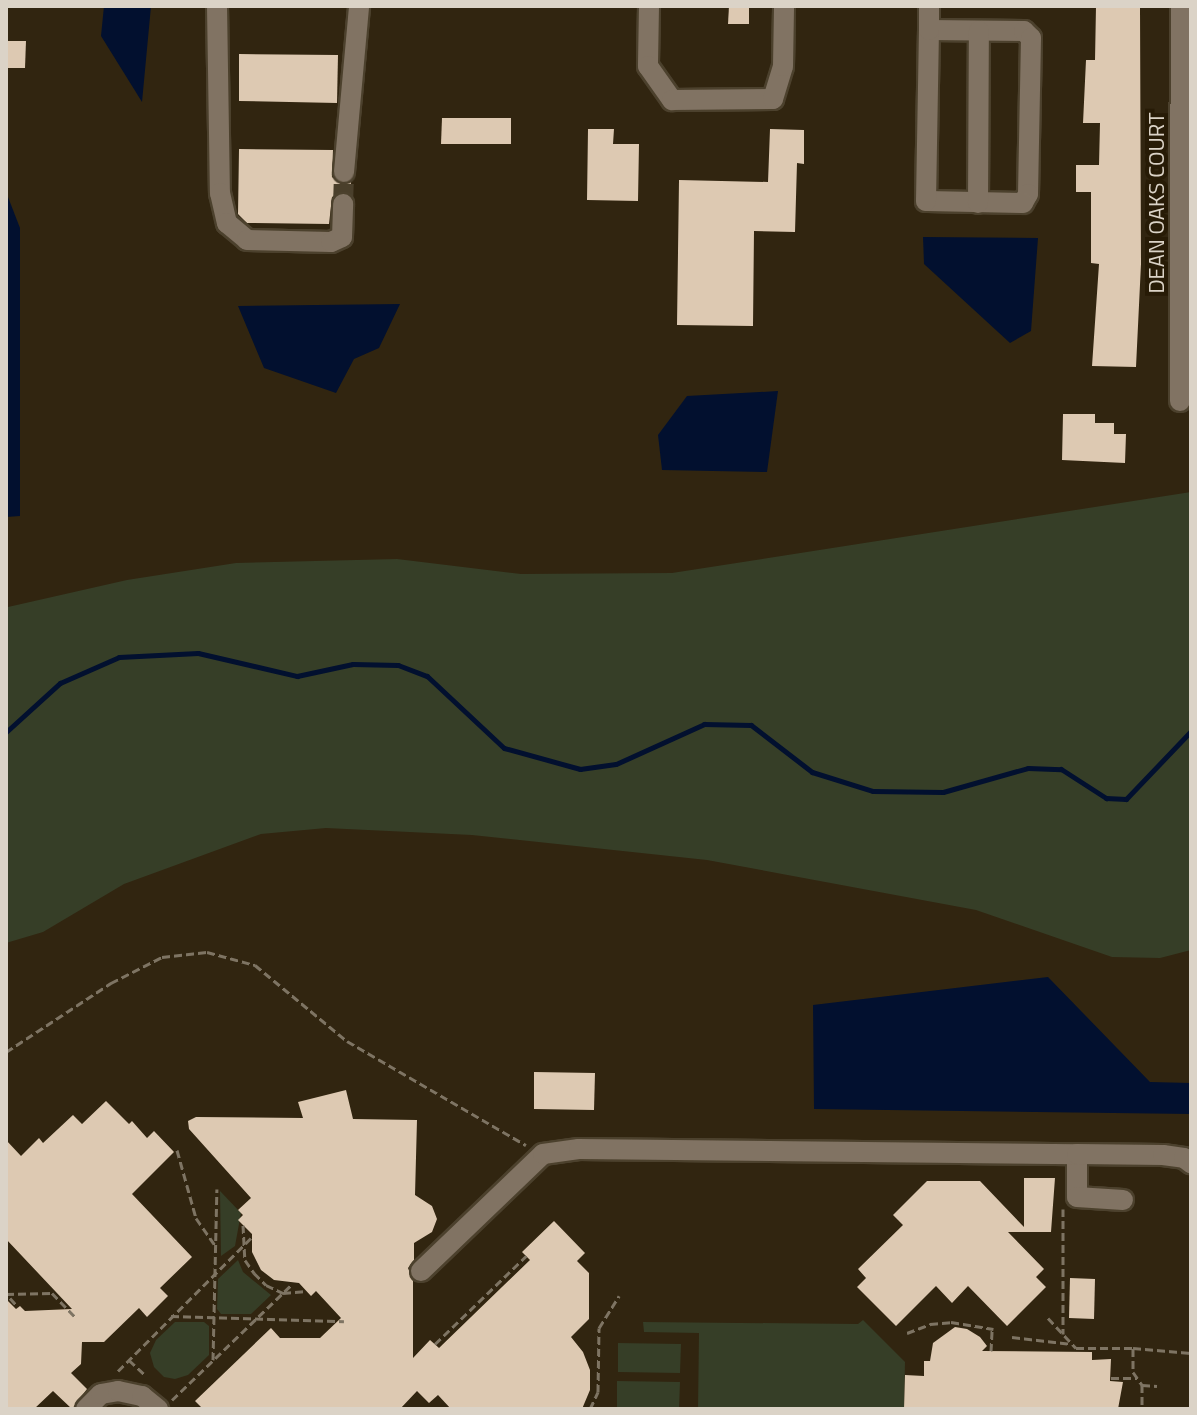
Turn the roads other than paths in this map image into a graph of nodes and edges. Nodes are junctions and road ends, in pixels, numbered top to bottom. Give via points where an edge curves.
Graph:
1 (217, 6) edge
2 (359, 6) edge
3 (649, 6) edge
4 (784, 6) edge
5 (929, 6) edge
6 (1181, 6) edge
7 (929, 30) junction
8 (979, 31) junction
9 (344, 172) tunnel mouth
10 (978, 203) junction
11 (343, 204) tunnel mouth
12 (1180, 401) dead end
13 (1077, 1154) junction
14 (1191, 1163) edge
15 (1123, 1200) dead end
16 (421, 1271) dead end
17 (165, 1405) edge
18 (86, 1409) edge

1 - 11 street via 220,193 227,223 247,240 331,242 342,237
2 - 9 street
3 - 4 street via 648,66 672,100 773,99 783,66
5 - 7 street
6 - 12 street, DEAN OAKS COURT
7 - 8 street
7 - 10 street via 926,201
8 - 10 street
8 - 10 street via 1024,31 1031,38 1028,194 1023,203
13 - 14 street via 1163,1155
13 - 15 street via 1077,1197
13 - 16 street via 579,1149 543,1154
17 - 18 street via 118,1391 101,1394

